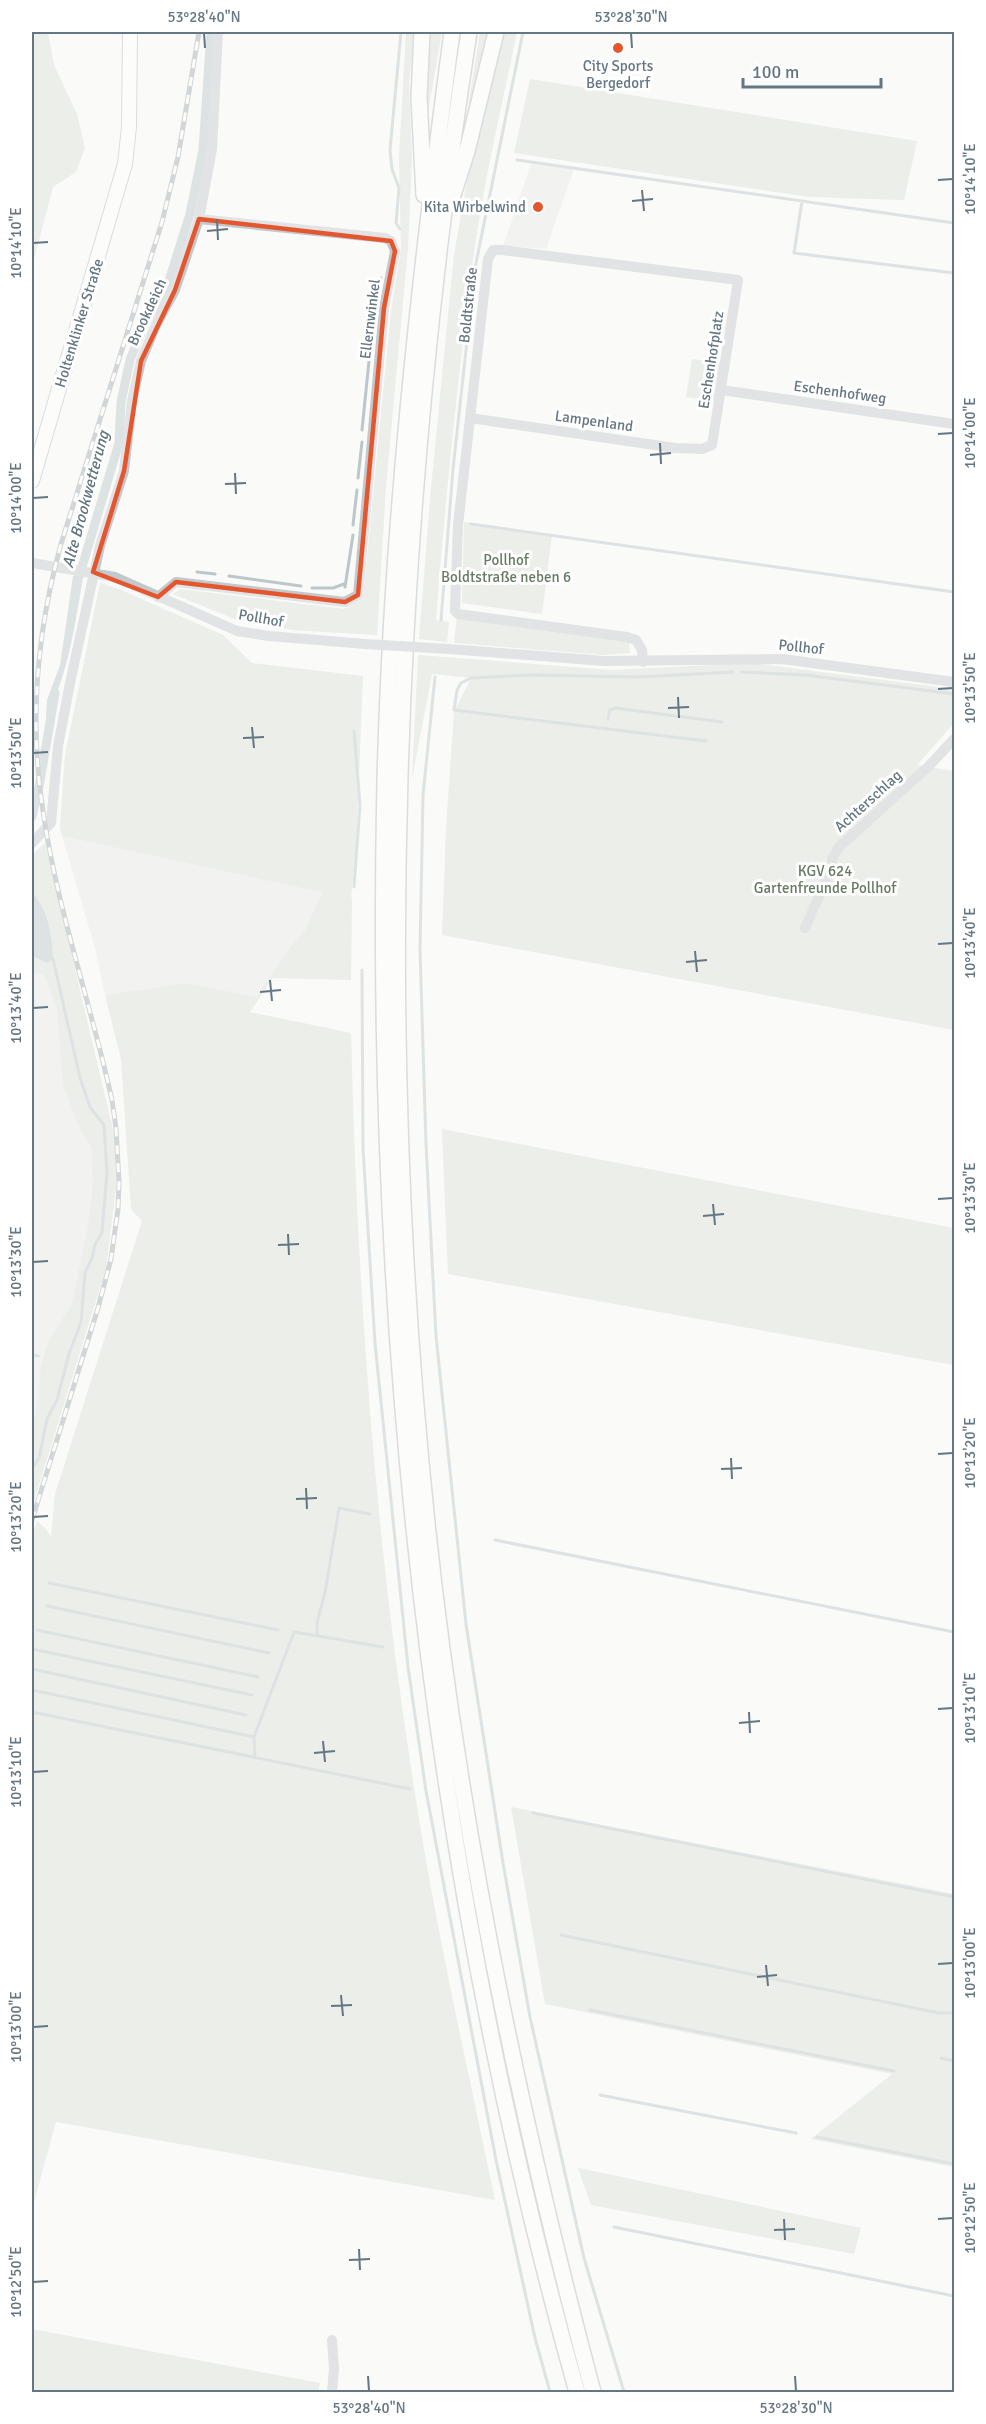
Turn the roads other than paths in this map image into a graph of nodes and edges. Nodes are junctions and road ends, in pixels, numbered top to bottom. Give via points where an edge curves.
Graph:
1 (130, 32) edge
2 (218, 32) edge
3 (422, 32) edge
4 (452, 32) edge
5 (469, 32) edge
6 (496, 32) edge
7 (199, 219) junction
8 (434, 232) junction
9 (738, 280) joint
10 (722, 390) junction
11 (470, 418) junction
12 (954, 424) edge
13 (712, 445) joint
14 (32, 481) edge
15 (32, 563) edge
16 (93, 572) junction
17 (358, 595) joint
18 (158, 597) junction
19 (643, 662) junction
20 (954, 682) edge
21 (954, 739) edge
22 (34, 837) edge
23 (805, 928) dead end
24 (332, 2340) dead end
25 (332, 2392) edge
26 (577, 2392) edge
27 (593, 2392) edge

1 - 14 main road, Holtenklinker Straße via 125,164
2 - 7 street, Brookdeich via 212,149
3 - 8 highway via 419,97
4 - 8 highway
5 - 8 highway
6 - 8 highway via 467,151
7 - 16 street, Brookdeich via 175,290 141,361 124,471
7 - 17 street, Ellernwinkel via 385,238 393,245
8 - 26 highway via 399,516 385,777 385,1110 394,1312 411,1515 462,1881 508,2115
8 - 27 highway via 400,778 400,1144 415,1389 439,1619 480,1888 523,2111
9 - 10 street, Eschenhofplatz
9 - 11 street, Boldtstraße via 493,250 488,260
10 - 12 street, Eschenhofweg
10 - 13 street, Eschenhofplatz
11 - 13 street, Lampenland via 675,448 702,450
11 - 19 street, Boldtstraße via 458,525 455,611 627,637 636,640
15 - 16 street, Pollhof
16 - 18 street, Pollhof via 116,577
16 - 22 street, Brookdeich via 58,746 51,823
17 - 18 street, Pollhof via 345,602 176,582
18 - 19 street, Pollhof, bridge via 237,631 269,636
19 - 20 street, Pollhof via 783,659
21 - 23 street, Achterschlag via 839,847
24 - 25 street

